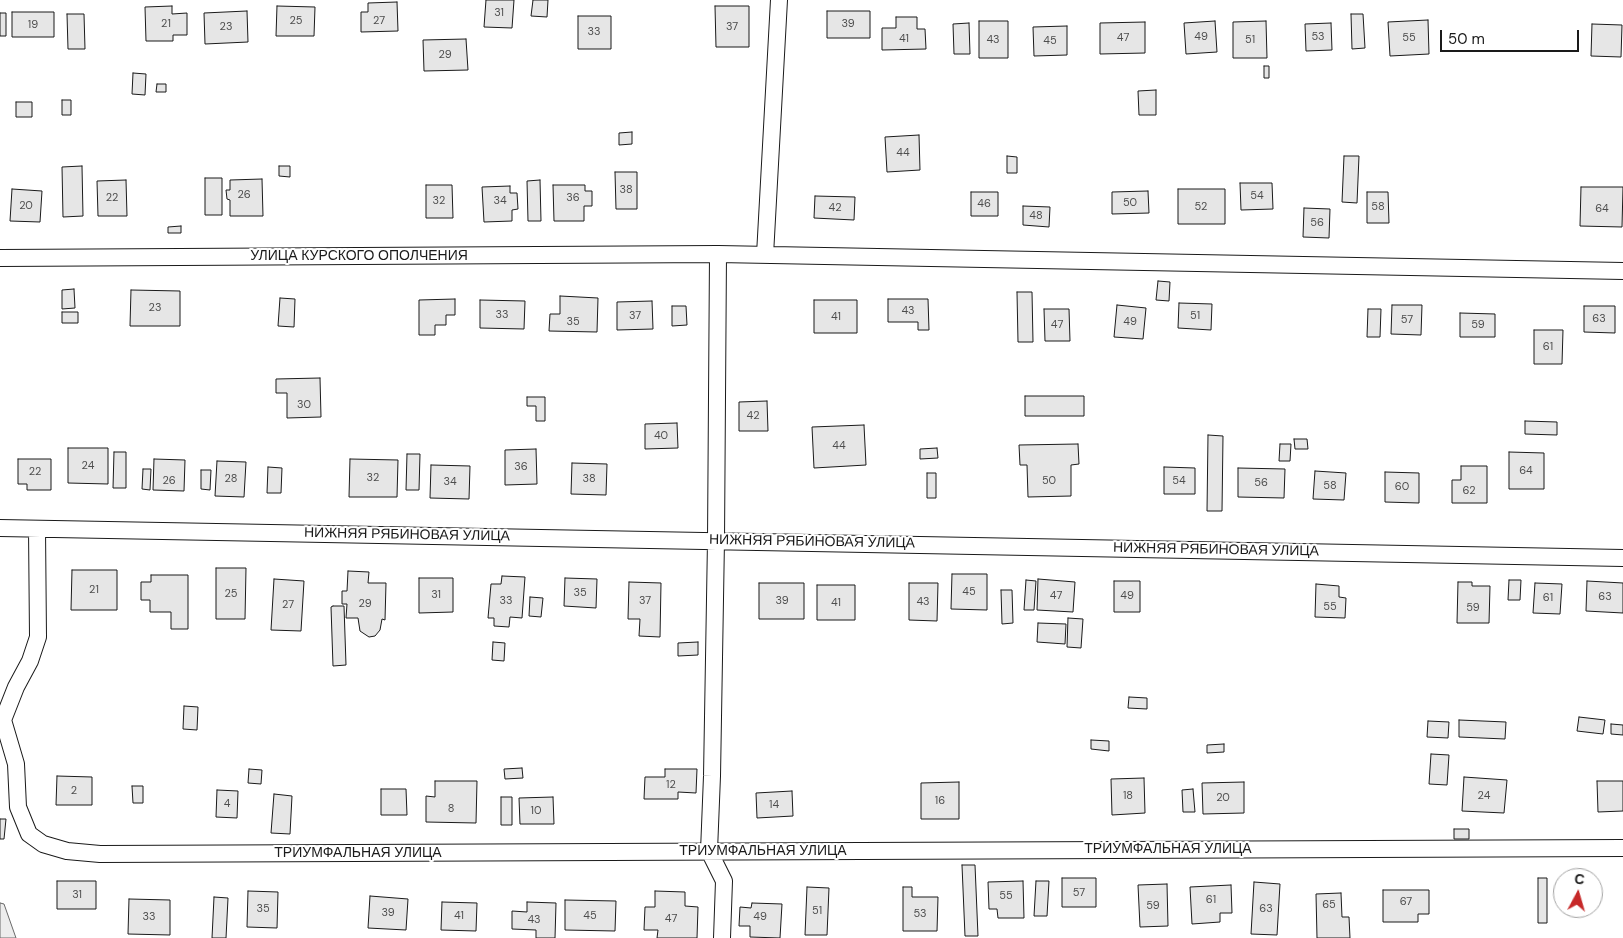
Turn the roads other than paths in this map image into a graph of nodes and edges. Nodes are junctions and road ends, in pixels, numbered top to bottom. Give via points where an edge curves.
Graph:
1 (779, 0) edge
2 (718, 254) junction
3 (765, 255) junction
4 (0, 258) edge
5 (1623, 271) edge
6 (0, 528) edge
7 (37, 529) junction
8 (716, 540) junction
9 (1623, 558) edge
10 (1, 720) edge
11 (1623, 848) edge
12 (709, 851) junction
13 (722, 938) edge

1 - 3 street
2 - 3 street, УЛИЦА КУРСКОГО ОПОЛЧЕНИЯ
2 - 4 street, УЛИЦА КУРСКОГО ОПОЛЧЕНИЯ
2 - 8 street
3 - 5 street, УЛИЦА КУРСКОГО ОПОЛЧЕНИЯ
6 - 7 street, НИЖНЯЯ РЯБИНОВАЯ УЛИЦА
7 - 8 street, НИЖНЯЯ РЯБИНОВАЯ УЛИЦА
7 - 10 street via 38,637
8 - 9 street, НИЖНЯЯ РЯБИНОВАЯ УЛИЦА
8 - 12 street
10 - 12 street, ТРИУМФАЛЬНАЯ УЛИЦА via 16,764 18,807 29,834 43,844 68,852
11 - 12 street, ТРИУМФАЛЬНАЯ УЛИЦА
12 - 13 street via 724,881

